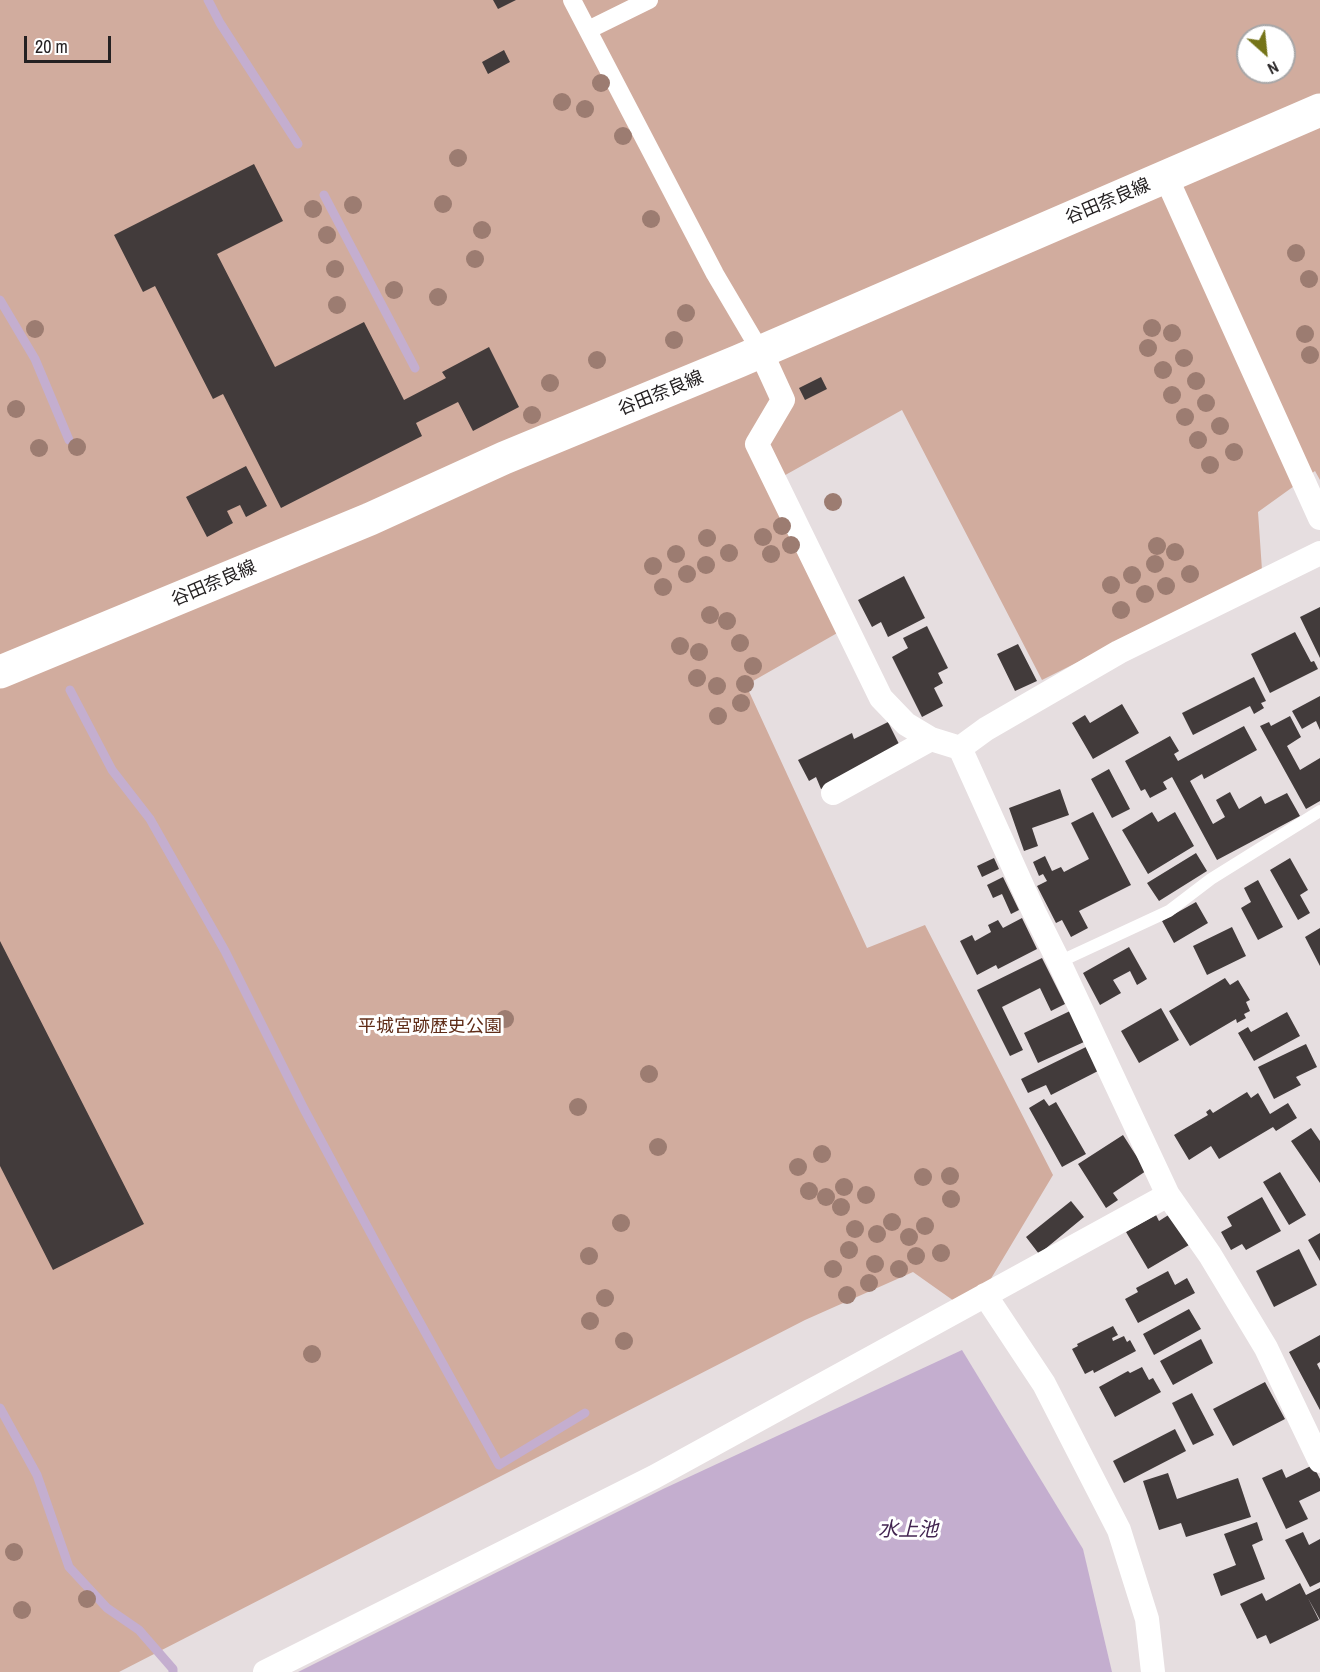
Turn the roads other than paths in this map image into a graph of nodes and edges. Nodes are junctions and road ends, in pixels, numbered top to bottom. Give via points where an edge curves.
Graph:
1 (572, 0) edge
2 (649, 0) edge
3 (588, 30) junction
4 (1320, 110) edge
5 (1166, 177) junction
6 (760, 352) junction
7 (1320, 518) edge
8 (1320, 553) edge
9 (0, 672) edge
10 (931, 739) junction
11 (960, 748) junction
12 (833, 793) dead end
13 (1320, 811) edge
14 (1059, 962) junction
15 (1168, 1195) junction
16 (985, 1295) junction
17 (1319, 1459) edge
18 (265, 1672) edge
19 (1153, 1672) edge

1 - 3 street
2 - 3 street
3 - 6 street
4 - 5 main road, 谷田奈良線
5 - 6 main road, 谷田奈良線
5 - 7 street
6 - 9 main road, 谷田奈良線
6 - 10 street via 783,400 757,444 881,698 906,724
8 - 11 street via 1119,652
10 - 11 street
10 - 12 street
11 - 14 street
13 - 14 lane via 1210,879 1169,911
14 - 15 street
15 - 16 street
15 - 17 street via 1266,1348
16 - 18 street via 654,1477
16 - 19 street via 1044,1384 1119,1530 1147,1619

